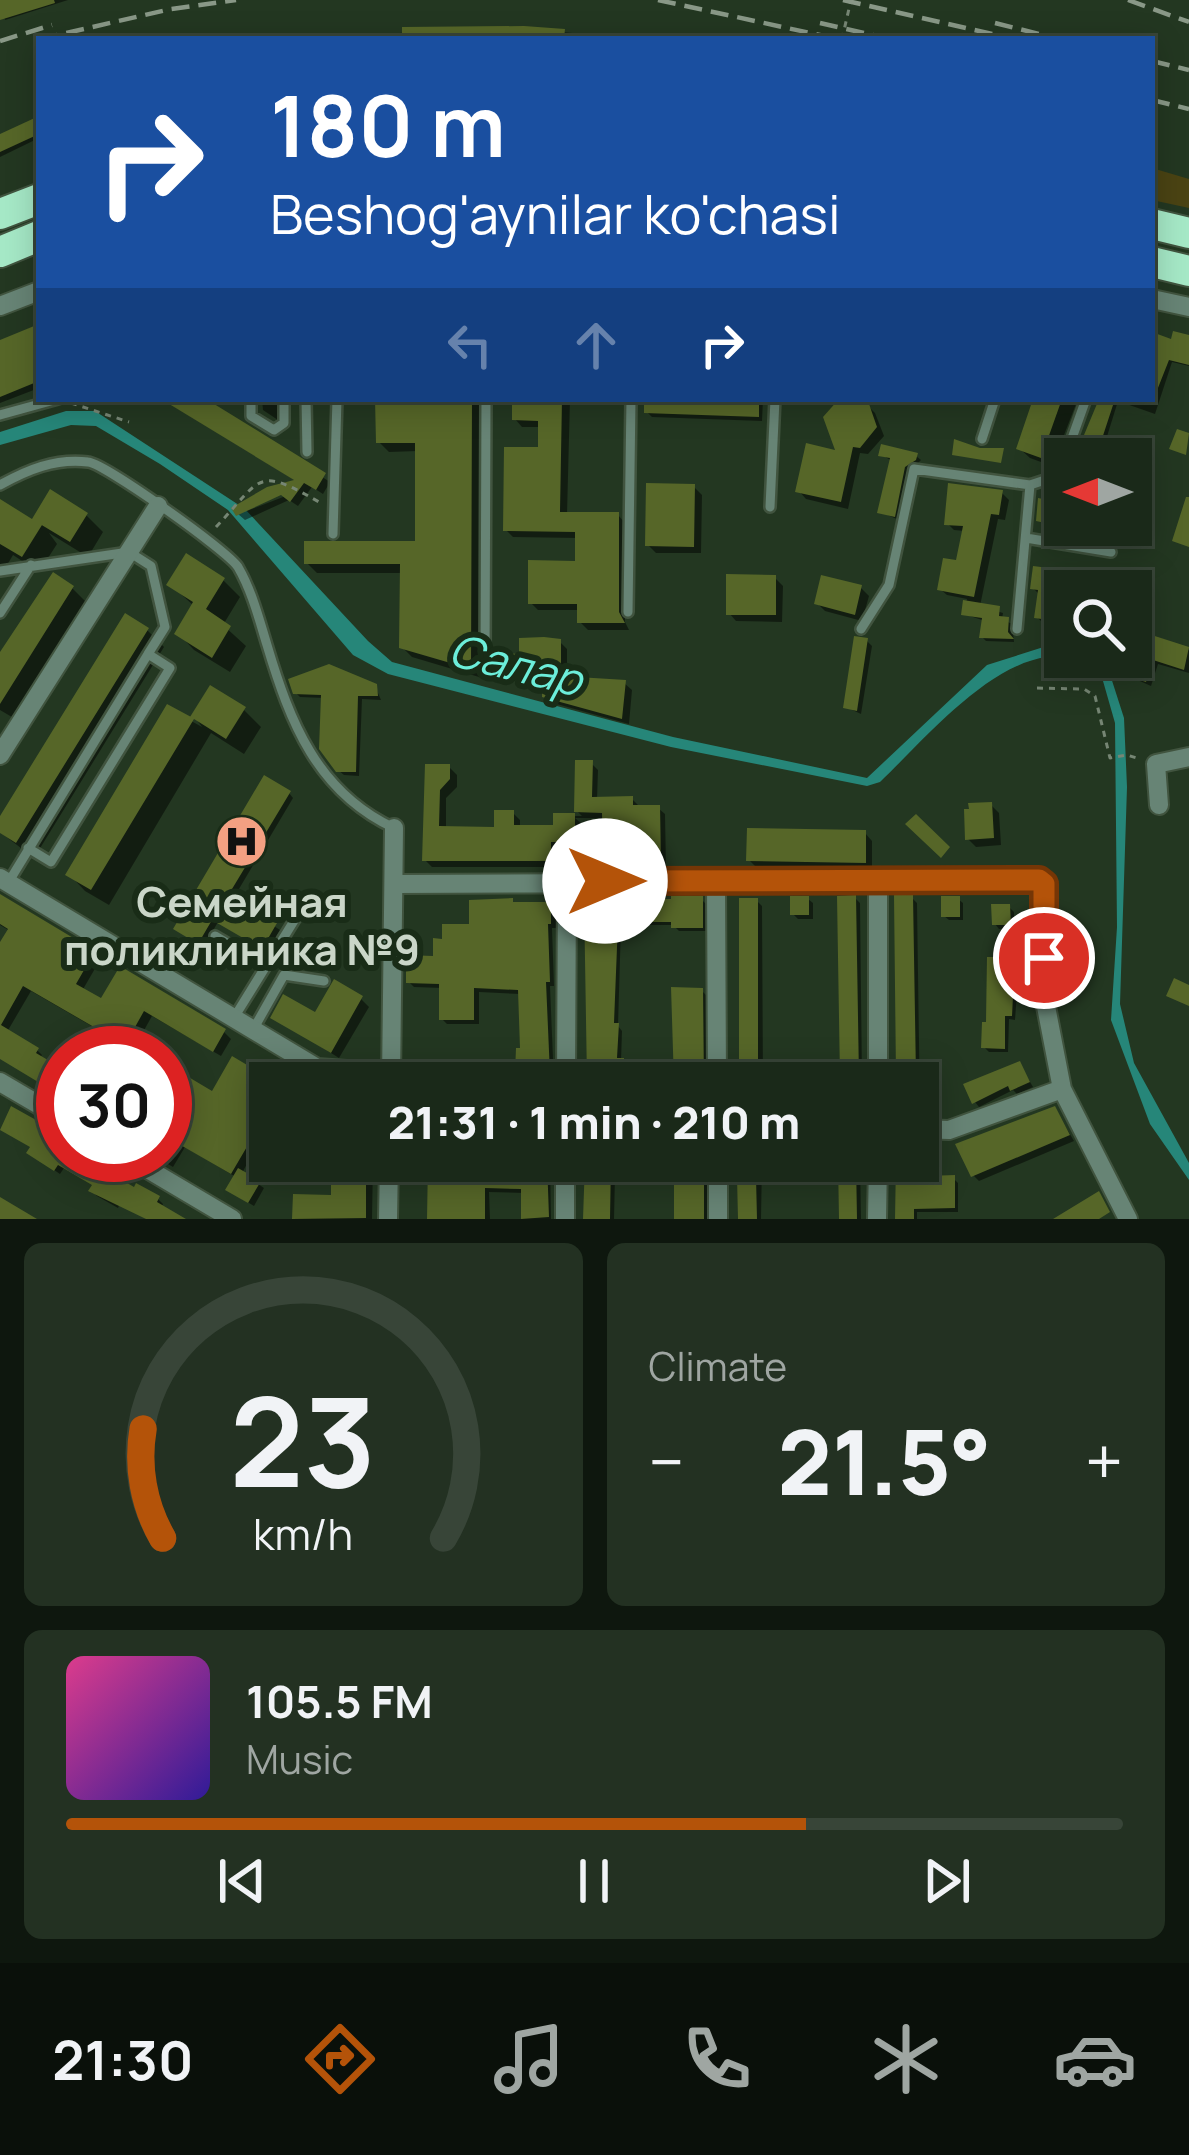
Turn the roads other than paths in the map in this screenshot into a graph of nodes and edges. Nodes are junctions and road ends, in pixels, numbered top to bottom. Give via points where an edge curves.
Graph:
1 (36, 200) edge
2 (0, 214) edge
3 (1155, 225) edge
4 (1189, 233) edge
5 (36, 237) edge
6 (0, 252) edge
7 (1155, 263) edge
8 (1189, 271) edge
9 (36, 292) edge
10 (1155, 300) edge
11 (0, 306) edge
12 (1189, 307) edge
13 (250, 402) edge
14 (284, 402) edge
15 (306, 402) edge
16 (337, 402) edge
17 (486, 402) edge
18 (631, 402) edge
19 (775, 402) edge
20 (994, 402) edge
21 (1085, 402) edge
22 (58, 403) edge
23 (0, 415) edge
24 (982, 439) dead end
25 (307, 452) dead end
26 (0, 485) edge
27 (1030, 485) junction
28 (158, 506) junction
29 (770, 507) dead end
30 (333, 534) dead end
31 (1026, 538) junction
32 (129, 552) junction
33 (1112, 552) dead end
34 (31, 565) junction
35 (0, 571) edge
36 (628, 612) dead end
37 (0, 613) edge
38 (861, 629) dead end
39 (1017, 629) dead end
40 (148, 654) junction
41 (485, 666) dead end
42 (0, 755) edge
43 (1189, 757) edge
44 (1159, 805) dead end
45 (394, 828) joint
46 (28, 848) junction
47 (4, 881) edge
48 (568, 881) junction
49 (716, 881) junction
50 (878, 881) junction
51 (396, 884) junction
52 (296, 916) dead end
53 (215, 936) dead end
54 (266, 966) junction
55 (325, 980) dead end
56 (235, 1016) junction
57 (254, 1028) junction
58 (308, 1062) edge
59 (391, 1062) edge
60 (566, 1062) edge
61 (717, 1062) edge
62 (878, 1062) edge
63 (0, 1082) edge
64 (1062, 1090) junction
65 (36, 1103) edge
66 (939, 1130) edge
67 (170, 1182) edge
68 (389, 1182) edge
69 (565, 1182) edge
70 (718, 1182) edge
71 (878, 1182) edge
72 (232, 1219) edge
73 (388, 1219) edge
74 (565, 1219) edge
75 (718, 1219) edge
76 (877, 1219) edge
77 (1128, 1219) edge

1 - 2 highway
3 - 4 highway
5 - 6 highway
7 - 8 highway
9 - 11 street
10 - 12 street
13 - 14 lane via 251,416 274,430 284,423
15 - 25 lane
16 - 30 lane
17 - 41 lane
18 - 36 lane
19 - 29 lane
20 - 24 lane
21 - 27 lane via 1061,469
22 - 23 lane
26 - 28 lane via 42,464 92,461
27 - 31 lane
27 - 38 lane via 914,470 890,585
28 - 32 street
28 - 45 lane via 236,563 306,748 367,815
31 - 33 lane
31 - 39 lane
32 - 34 lane
32 - 40 lane via 151,566 165,627
32 - 42 street
34 - 35 lane
34 - 37 lane
40 - 46 lane
40 - 46 lane via 170,668 51,862
43 - 44 street via 1156,764
45 - 51 street
46 - 47 lane
47 - 56 street
48 - 49 street
48 - 51 street
48 - 60 street
49 - 50 street
49 - 61 street
50 - 62 street
50 - 64 street via 1043,881 1044,996
51 - 59 street
52 - 54 lane
53 - 54 lane
54 - 56 lane
55 - 57 lane via 284,975
56 - 57 street
57 - 58 street
63 - 65 street
64 - 66 street
64 - 77 street
67 - 72 street
68 - 73 street
69 - 74 street
70 - 75 street
71 - 76 street

